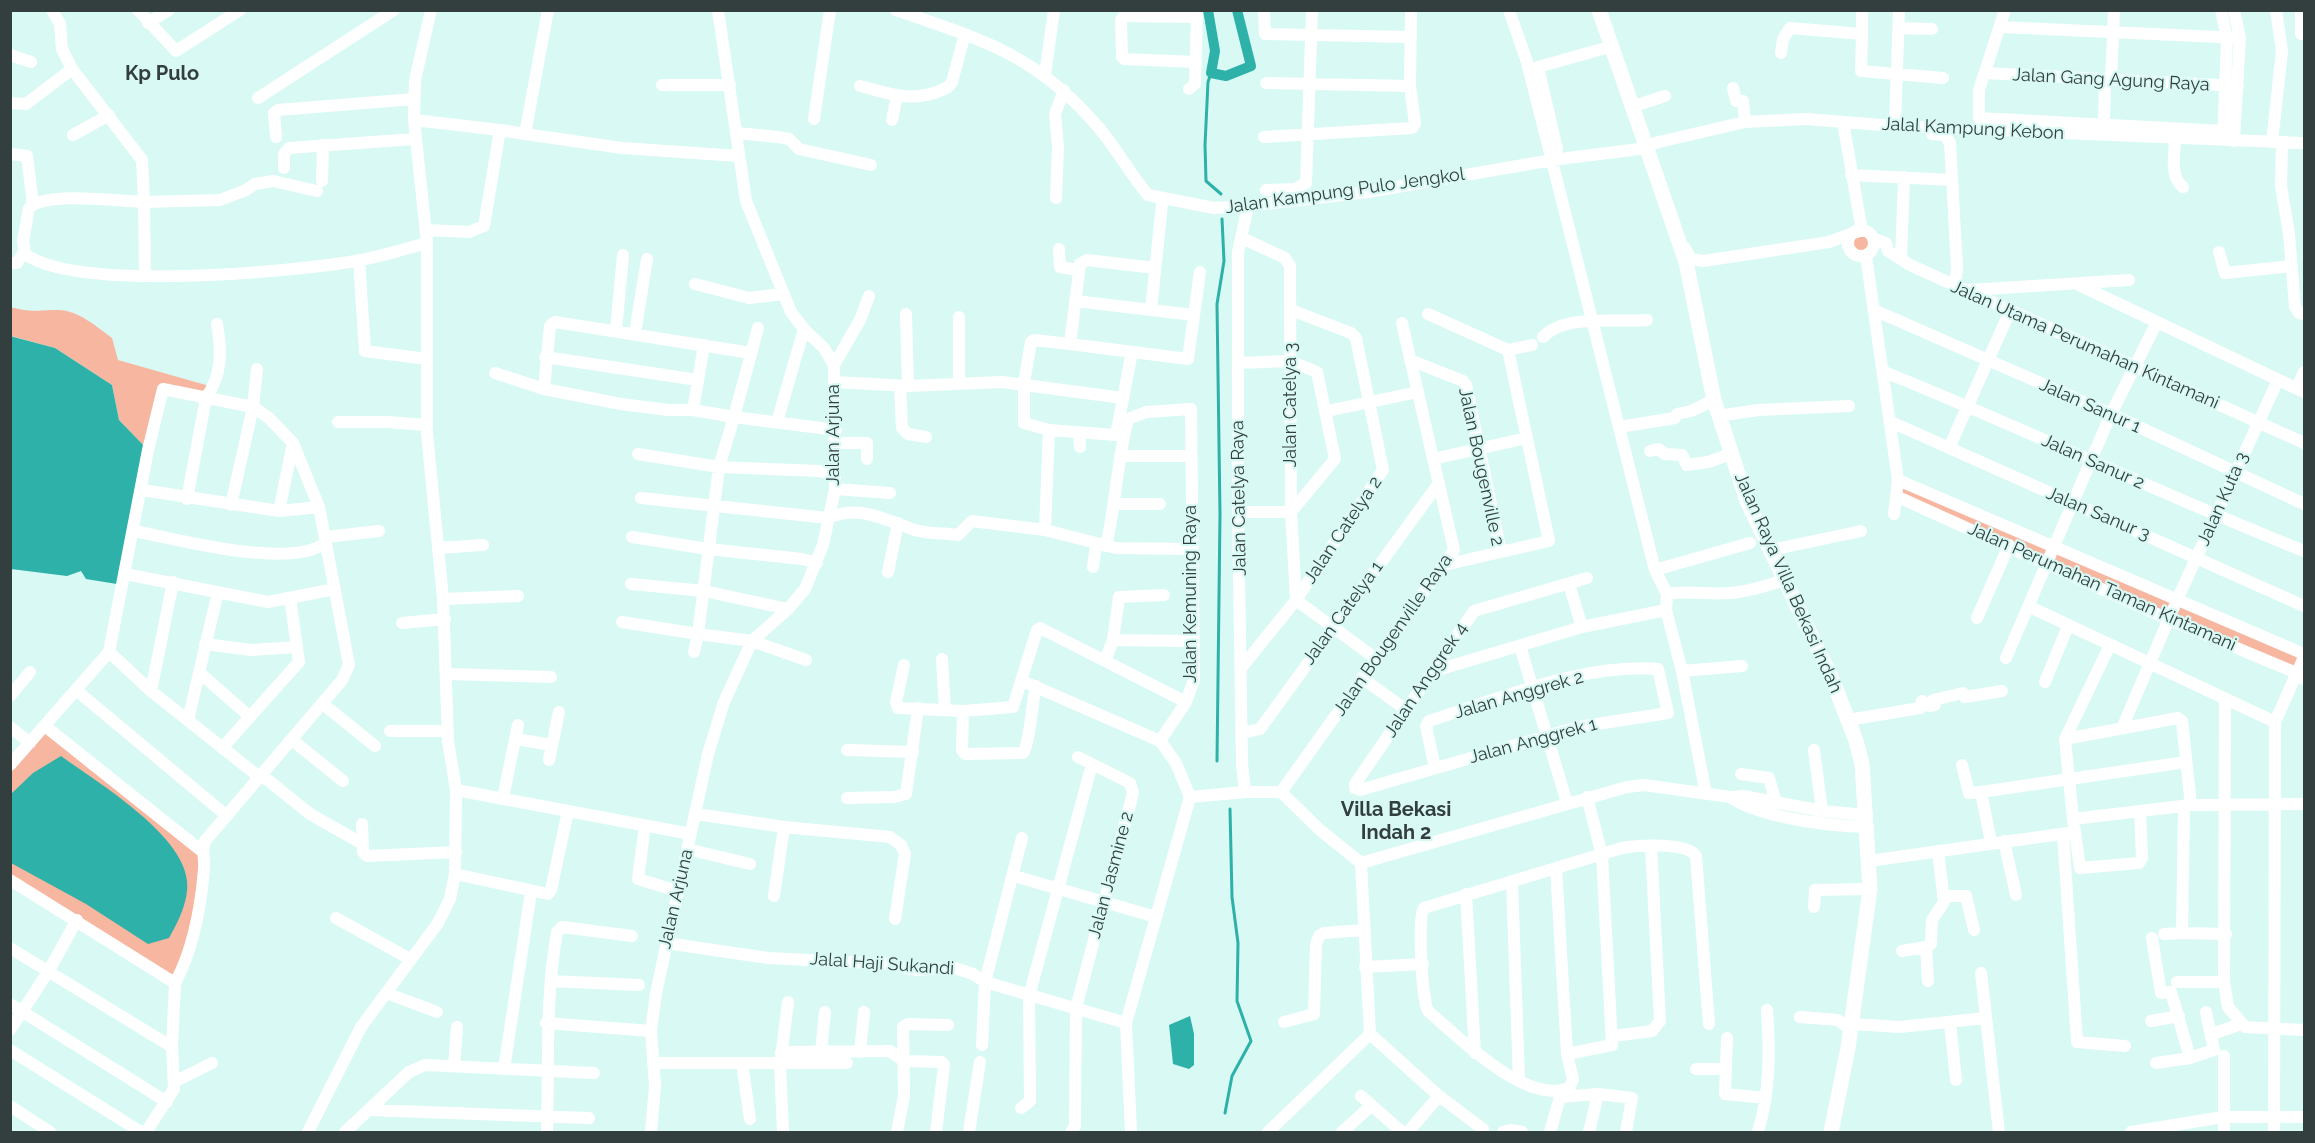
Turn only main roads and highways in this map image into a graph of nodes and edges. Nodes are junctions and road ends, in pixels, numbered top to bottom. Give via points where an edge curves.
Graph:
1 (1599, 10) edge
2 (1831, 1132) edge

1 - 2 main road, Jalan Raya Villa Bekasi Indah via 1686,262 1718,416 1747,501 1848,720 1862,764 1870,889 1851,1027

